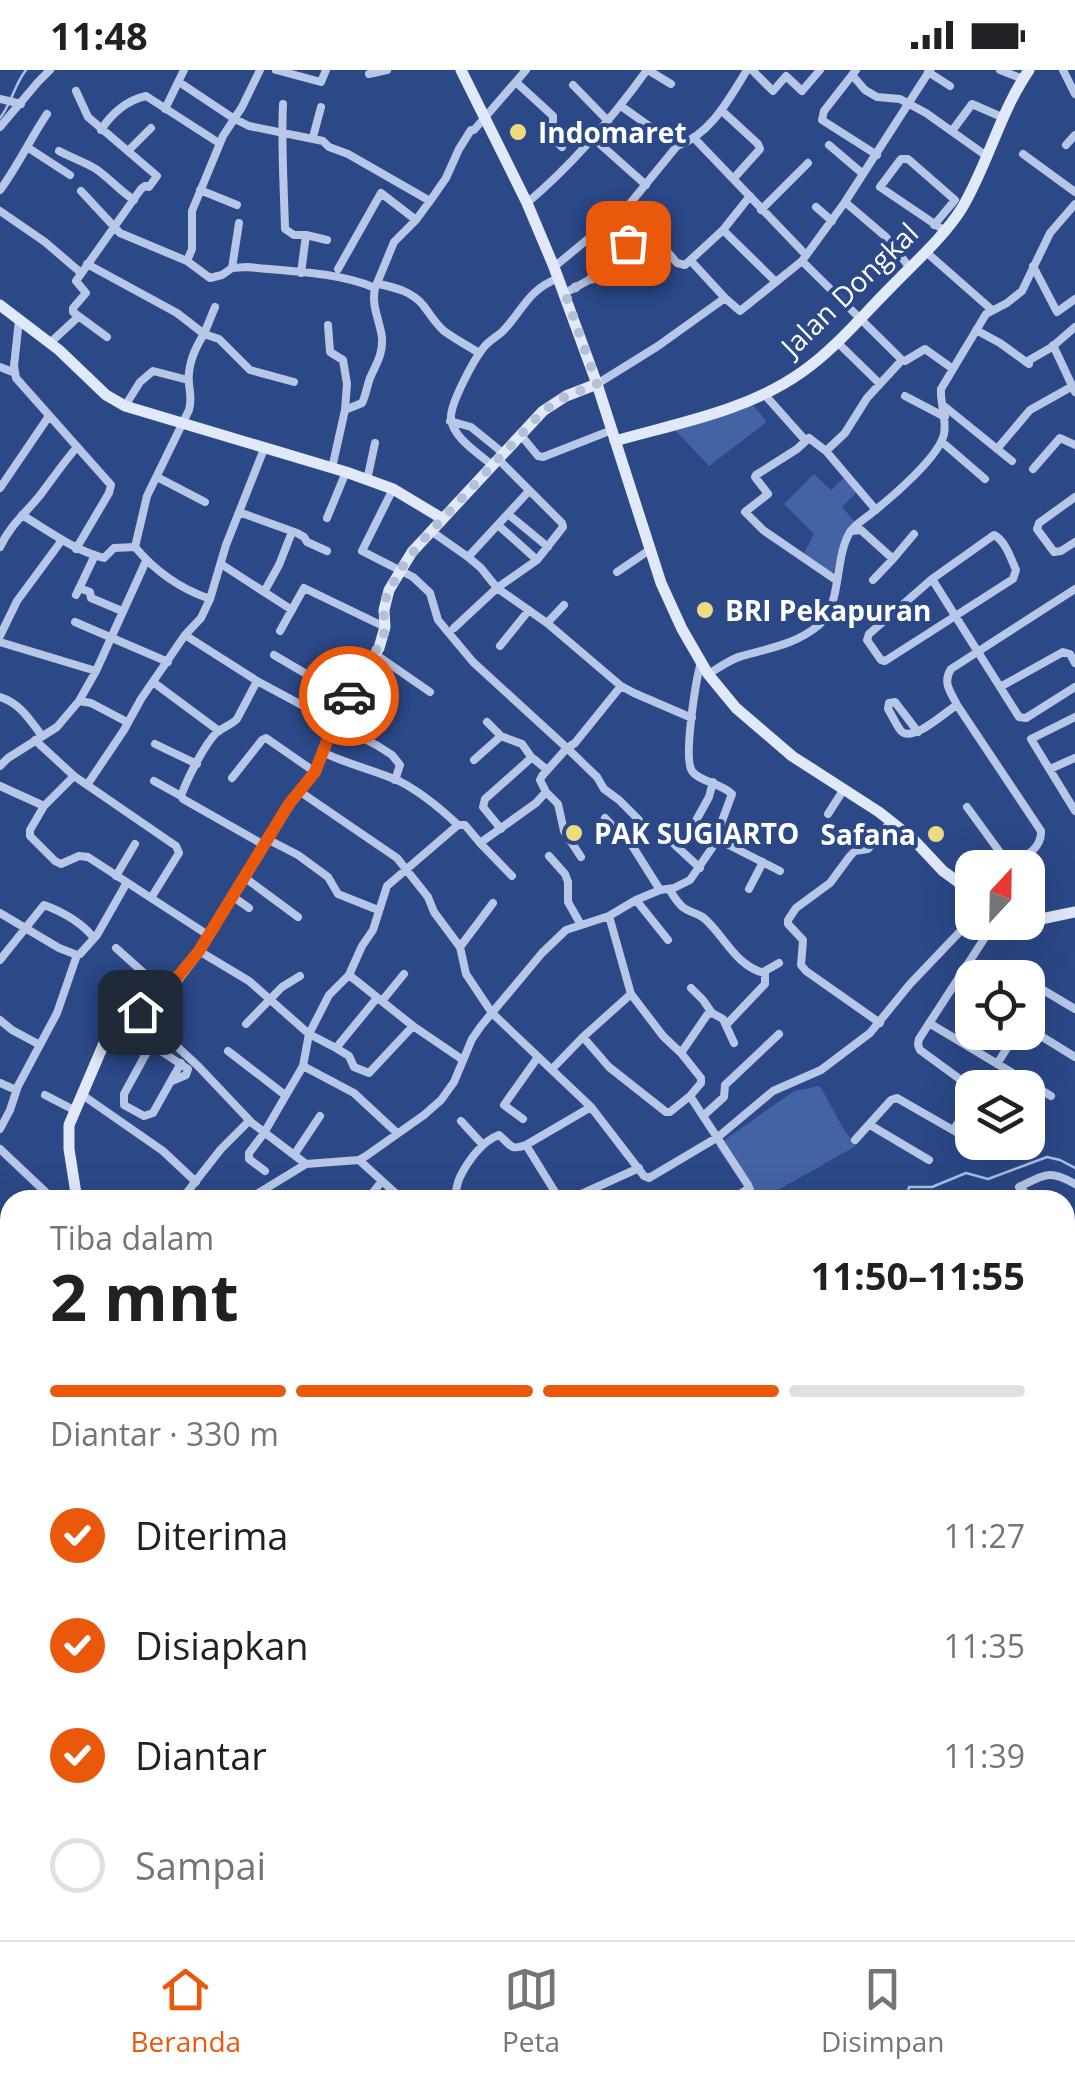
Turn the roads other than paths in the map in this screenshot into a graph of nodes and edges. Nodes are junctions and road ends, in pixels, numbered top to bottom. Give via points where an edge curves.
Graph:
1 (50, 70) edge
2 (184, 70) edge
3 (260, 70) edge
4 (276, 70) edge
5 (326, 70) edge
6 (387, 70) edge
7 (461, 70) edge
8 (526, 70) edge
9 (647, 70) edge
10 (750, 70) edge
11 (820, 70) edge
12 (1000, 70) edge
13 (1063, 70) edge
14 (929, 71) edge
15 (855, 73) edge
16 (369, 74) dead end
17 (1026, 75) edge
18 (179, 82) junction
19 (517, 83) junction
20 (670, 84) dead end
21 (573, 85) dead end
22 (950, 86) dead end
23 (1074, 89) edge
24 (76, 91) dead end
25 (2, 99) edge
26 (19, 104) junction
27 (284, 104) dead end
28 (907, 104) junction
29 (621, 106) junction
30 (321, 107) dead end
31 (165, 109) junction
32 (722, 110) junction
33 (48, 114) dead end
34 (233, 118) junction
35 (1004, 118) junction
36 (485, 120) junction
37 (608, 121) junction
38 (0, 127) edge
39 (151, 128) dead end
40 (101, 130) junction
41 (952, 132) junction
42 (284, 134) junction
43 (1075, 135) edge
44 (313, 137) junction
45 (592, 137) junction
46 (694, 138) junction
47 (219, 143) junction
48 (829, 145) dead end
49 (1066, 145) dead end
50 (677, 146) junction
51 (27, 147) junction
52 (562, 148) dead end
53 (59, 151) dead end
54 (128, 151) junction
55 (876, 154) junction
56 (1023, 154) dead end
57 (988, 157) junction
58 (808, 163) dead end
59 (863, 174) junction
60 (70, 175) dead end
61 (734, 178) junction
62 (646, 185) junction
63 (372, 187) dead end
64 (0, 190) edge
65 (200, 190) junction
66 (81, 191) dead end
67 (1075, 192) edge
68 (381, 193) junction
69 (750, 196) junction
70 (134, 200) junction
71 (430, 202) junction
72 (845, 202) junction
73 (527, 203) junction
74 (1075, 204) edge
75 (237, 205) dead end
76 (816, 207) dead end
77 (761, 210) junction
78 (0, 211) edge
79 (1066, 215) junction
80 (416, 220) junction
81 (832, 222) junction
82 (238, 223) dead end
83 (114, 227) junction
84 (1075, 227) edge
85 (939, 228) junction
86 (723, 230) junction
87 (306, 235) junction
88 (327, 240) dead end
89 (662, 245) junction
90 (653, 252) dead end
91 (926, 252) junction
92 (804, 258) junction
93 (187, 261) junction
94 (691, 261) junction
95 (87, 264) junction
96 (1033, 266) junction
97 (232, 268) junction
98 (910, 268) junction
99 (338, 269) dead end
100 (80, 272) junction
101 (300, 273) junction
102 (556, 273) junction
103 (776, 282) junction
104 (377, 286) junction
105 (565, 293) junction
106 (725, 298) junction
107 (1074, 303) edge
108 (0, 306) edge
109 (215, 307) dead end
110 (992, 310) junction
111 (78, 318) junction
112 (860, 318) junction
113 (18, 320) junction
114 (328, 325) dead end
115 (1075, 327) edge
116 (976, 330) junction
117 (204, 334) junction
118 (108, 338) dead end
119 (51, 342) junction
120 (836, 342) junction
121 (1052, 344) junction
122 (479, 353) junction
123 (902, 360) junction
124 (0, 367) edge
125 (953, 369) junction
126 (15, 374) junction
127 (188, 380) junction
128 (294, 382) dead end
129 (597, 384) junction
130 (880, 384) junction
131 (1073, 390) edge
132 (764, 394) junction
133 (905, 396) dead end
134 (125, 406) junction
135 (944, 406) junction
136 (345, 410) junction
137 (49, 416) junction
138 (945, 418) junction
139 (450, 421) junction
140 (182, 425) junction
141 (520, 434) junction
142 (613, 435) junction
143 (804, 440) junction
144 (942, 442) junction
145 (375, 443) dead end
146 (1075, 446) edge
147 (76, 447) junction
148 (264, 449) junction
149 (997, 449) junction
150 (826, 451) junction
151 (498, 459) junction
152 (1012, 461) dead end
153 (332, 468) junction
154 (1033, 470) dead end
155 (346, 472) junction
156 (157, 477) junction
157 (985, 479) dead end
158 (367, 480) junction
159 (0, 488) edge
160 (394, 489) junction
161 (529, 491) junction
162 (1075, 498) edge
163 (204, 502) dead end
164 (876, 510) junction
165 (240, 512) junction
166 (508, 514) junction
167 (22, 515) junction
168 (327, 518) dead end
169 (443, 519) junction
170 (498, 526) junction
171 (4, 529) edge
172 (431, 531) junction
173 (851, 531) junction
174 (292, 532) junction
175 (914, 534) dead end
176 (62, 540) junction
177 (1075, 542) edge
178 (0, 547) edge
179 (135, 547) junction
180 (548, 547) junction
181 (76, 549) junction
182 (651, 549) junction
183 (326, 552) dead end
184 (95, 556) junction
185 (468, 557) junction
186 (893, 559) junction
187 (537, 560) junction
188 (146, 561) junction
189 (220, 564) junction
190 (400, 570) junction
191 (617, 572) dead end
192 (836, 580) junction
193 (873, 580) dead end
194 (932, 580) junction
195 (497, 588) junction
196 (1075, 589) edge
197 (264, 592) junction
198 (210, 599) junction
199 (564, 605) dead end
200 (122, 610) junction
201 (292, 610) junction
202 (530, 610) junction
203 (954, 616) junction
204 (75, 622) dead end
205 (547, 624) junction
206 (385, 627) junction
207 (454, 628) dead end
208 (280, 631) dead end
209 (110, 635) junction
210 (184, 635) junction
211 (0, 639) edge
212 (500, 646) dead end
213 (376, 654) junction
214 (977, 654) junction
215 (274, 655) dead end
216 (168, 662) junction
217 (701, 662) junction
218 (1075, 662) edge
219 (96, 671) junction
220 (708, 674) junction
221 (257, 681) junction
222 (152, 682) junction
223 (621, 686) junction
224 (1075, 686) edge
225 (1000, 687) junction
226 (430, 692) dead end
227 (0, 697) edge
228 (347, 698) junction
229 (79, 700) junction
230 (957, 705) junction
231 (1075, 717) edge
232 (692, 718) junction
233 (127, 722) junction
234 (487, 722) dead end
235 (334, 723) junction
236 (219, 730) junction
237 (918, 732) dead end
238 (501, 736) junction
239 (38, 738) junction
240 (155, 744) dead end
241 (567, 748) junction
242 (322, 752) junction
243 (532, 758) junction
244 (1075, 758) edge
245 (474, 760) dead end
246 (197, 764) junction
247 (0, 766) edge
248 (1050, 769) junction
249 (547, 770) junction
250 (315, 772) junction
251 (74, 776) junction
252 (232, 778) dead end
253 (154, 780) dead end
254 (395, 780) junction
255 (713, 782) junction
256 (87, 785) junction
257 (0, 786) edge
258 (844, 789) junction
259 (298, 792) junction
260 (546, 792) junction
261 (182, 796) junction
262 (1073, 804) edge
263 (44, 806) junction
264 (967, 807) dead end
265 (828, 814) dead end
266 (605, 818) dead end
267 (891, 822) junction
268 (458, 825) junction
269 (693, 826) dead end
270 (501, 829) junction
271 (662, 833) dead end
272 (715, 838) junction
273 (626, 840) junction
274 (266, 842) junction
275 (134, 844) dead end
276 (480, 844) junction
277 (997, 850) edge
278 (1034, 850) edge
279 (549, 856) dead end
280 (580, 857) dead end
281 (763, 862) junction
282 (700, 868) junction
283 (407, 871) junction
284 (780, 871) dead end
285 (116, 876) junction
286 (244, 876) junction
287 (512, 876) dead end
288 (955, 880) edge
289 (126, 884) junction
290 (749, 889) dead end
291 (664, 890) junction
292 (231, 896) junction
293 (151, 898) junction
294 (636, 900) junction
295 (493, 903) dead end
296 (249, 908) dead end
297 (378, 910) junction
298 (1075, 912) edge
299 (0, 913) edge
300 (609, 916) junction
301 (298, 917) dead end
302 (1045, 918) edge
303 (581, 925) junction
304 (28, 928) junction
305 (208, 936) junction
306 (955, 937) edge
307 (94, 938) junction
308 (668, 940) dead end
309 (983, 940) edge
310 (116, 948) dead end
311 (460, 948) junction
312 (199, 951) junction
313 (77, 955) junction
314 (0, 960) edge
315 (779, 963) dead end
316 (764, 973) junction
317 (404, 974) dead end
318 (350, 975) junction
319 (300, 976) dead end
320 (172, 987) junction
321 (691, 988) dead end
322 (111, 990) dead end
323 (1045, 991) edge
324 (632, 994) junction
325 (270, 998) junction
326 (380, 999) junction
327 (1075, 1009) edge
328 (136, 1013) junction
329 (492, 1013) junction
330 (712, 1013) junction
331 (0, 1020) edge
332 (880, 1023) junction
333 (930, 1023) junction
334 (246, 1024) dead end
335 (727, 1024) junction
336 (412, 1026) junction
337 (160, 1030) junction
338 (309, 1034) junction
339 (780, 1034) dead end
340 (582, 1037) junction
341 (1045, 1038) edge
342 (734, 1043) dead end
343 (40, 1045) junction
344 (152, 1045) junction
345 (336, 1048) junction
346 (228, 1050) dead end
347 (1006, 1050) edge
348 (681, 1053) junction
349 (1075, 1056) edge
350 (538, 1057) junction
351 (463, 1060) junction
352 (997, 1064) junction
353 (303, 1066) junction
354 (552, 1069) junction
355 (1007, 1070) edge
356 (955, 1076) edge
357 (0, 1082) edge
358 (16, 1090) junction
359 (1045, 1092) edge
360 (81, 1094) junction
361 (45, 1095) dead end
362 (285, 1095) junction
363 (690, 1096) junction
364 (1052, 1096) dead end
365 (591, 1107) junction
366 (74, 1110) junction
367 (320, 1116) dead end
368 (703, 1116) junction
369 (523, 1118) dead end
370 (249, 1120) junction
371 (461, 1122) dead end
372 (870, 1125) junction
373 (955, 1127) edge
374 (0, 1129) edge
375 (953, 1130) joint
376 (264, 1134) junction
377 (396, 1134) junction
378 (718, 1136) junction
379 (855, 1140) dead end
380 (484, 1144) junction
381 (526, 1145) junction
382 (0, 1149) edge
383 (294, 1155) junction
384 (359, 1160) junction
385 (929, 1160) dead end
386 (306, 1164) junction
387 (639, 1168) junction
388 (265, 1172) dead end
389 (196, 1182) junction
390 (382, 1182) junction
391 (1075, 1184) edge
392 (749, 1188) joint
393 (43, 1190) edge
394 (76, 1190) edge
395 (189, 1190) edge
396 (266, 1190) edge
397 (375, 1190) edge
398 (391, 1190) edge
399 (457, 1190) edge
400 (554, 1190) edge
401 (590, 1190) edge
402 (746, 1190) edge
403 (1022, 1190) edge

1 - 26 street
2 - 18 street
3 - 34 street
4 - 5 street via 323,81
6 - 16 street
7 - 36 street
8 - 19 street
9 - 20 street
9 - 29 street
10 - 11 street via 773,91 786,76 803,90
10 - 32 street
12 - 17 street
13 - 23 street
14 - 22 street
14 - 28 street
15 - 28 street via 865,90
15 - 55 street via 822,120
17 - 35 street, Jalan Dongkal
18 - 31 street
18 - 34 street
19 - 36 street
19 - 52 street via 553,116 547,132
21 - 37 street
24 - 40 street
25 - 26 street
26 - 38 street
27 - 42 street
28 - 41 street
28 - 55 street
29 - 37 street
29 - 50 street
30 - 44 street
31 - 40 street via 140,96
31 - 47 street
32 - 46 street
32 - 61 street via 760,149
33 - 51 street
34 - 42 street
34 - 47 street
35 - 41 street via 970,105
35 - 57 street, Jalan Dongkal
36 - 71 street via 471,130
36 - 73 street
37 - 45 street
39 - 54 street
40 - 54 street
41 - 57 street
42 - 44 street
42 - 87 street via 284,229
43 - 49 street
44 - 71 street
45 - 62 street
45 - 73 street
46 - 50 street
46 - 61 street
47 - 65 street
48 - 59 street
50 - 62 street
51 - 60 street
51 - 64 street
53 - 70 street via 93,166
54 - 70 street via 157,176
55 - 59 street
56 - 67 street
57 - 85 street, Jalan Dongkal via 968,198
58 - 77 street
59 - 72 street
61 - 69 street
62 - 102 street
63 - 68 street
65 - 75 street
65 - 93 street
66 - 83 street
68 - 80 street
68 - 99 street
69 - 77 street
69 - 86 street
70 - 83 street
71 - 80 street
72 - 81 street
72 - 98 street
73 - 102 street
74 - 79 street
76 - 81 street
77 - 92 street
78 - 100 street
79 - 84 street
79 - 96 street
80 - 104 street via 394,242
81 - 92 street
82 - 97 street
83 - 93 street
83 - 95 street
85 - 85 street via 955,200 902,158 880,187
85 - 91 street, Jalan Dongkal
86 - 94 street
86 - 103 street
87 - 88 street
87 - 101 street
89 - 90 street
89 - 94 street via 680,265
89 - 105 street via 644,231 602,273
91 - 98 street, Jalan Dongkal
91 - 110 street
92 - 103 street
92 - 112 street
93 - 97 street via 210,278
94 - 106 street
95 - 100 street
95 - 117 street
96 - 107 street via 1056,312
96 - 110 street via 1017,297
97 - 101 street
98 - 112 street, Jalan Dongkal
100 - 111 street via 76,281 86,292 72,309
101 - 104 street
102 - 105 street
102 - 122 street
103 - 106 street via 740,311
104 - 122 street via 410,293 445,331
104 - 136 street via 378,364 362,403
105 - 129 street
106 - 129 street
108 - 113 street
109 - 117 street
110 - 116 street
111 - 118 street
111 - 119 street
112 - 120 street, Jalan Dongkal
112 - 123 street
113 - 119 street
113 - 126 street
114 - 136 street via 330,352 344,360
115 - 121 street
116 - 121 street via 1027,363
116 - 125 street
117 - 127 street
117 - 128 street via 219,339 250,370
119 - 134 street
120 - 130 street
120 - 132 street, Jalan Dongkal
121 - 131 street via 1062,351
122 - 139 street
123 - 125 street via 925,349
123 - 130 street
124 - 126 street
125 - 135 street via 940,392
126 - 137 street
127 - 134 street via 153,371
127 - 140 street via 192,400
129 - 141 street via 554,404
129 - 142 street
130 - 150 street
131 - 149 street via 1030,410
132 - 142 street, Jalan Dongkal via 698,418
132 - 143 street
133 - 138 street
134 - 140 street
135 - 138 street
135 - 149 street
136 - 153 street
137 - 147 street
137 - 159 street
138 - 144 street
139 - 151 street via 459,436
139 - 151 street via 471,427
140 - 148 street
140 - 156 street
141 - 142 street via 543,457
141 - 151 street
142 - 182 street
143 - 150 street
143 - 192 street via 756,476 768,494 745,513
144 - 157 street
144 - 164 street
145 - 158 street
146 - 154 street via 1060,438
147 - 167 street
147 - 181 street via 111,489
148 - 153 street
148 - 165 street
149 - 152 street
150 - 164 street
151 - 161 street
151 - 169 street
153 - 155 street
155 - 158 street
155 - 168 street
156 - 163 street
156 - 179 street
158 - 160 street
160 - 169 street
160 - 190 street via 362,551
161 - 166 street
161 - 180 street via 562,524
162 - 177 street via 1037,529 1054,552
164 - 173 street
165 - 174 street
165 - 189 street
166 - 170 street
166 - 180 street
167 - 171 street
167 - 176 street
169 - 172 street
170 - 185 street
170 - 187 street
171 - 178 street
172 - 185 street
172 - 190 street
173 - 186 street via 862,530
173 - 192 street
174 - 183 street
174 - 197 street
175 - 186 street
176 - 181 street
176 - 211 street via 17,601
179 - 184 street
179 - 188 street
180 - 187 street
181 - 184 street
182 - 191 street
182 - 217 street via 669,603
184 - 200 street via 78,591
185 - 195 street
186 - 193 street
187 - 195 street
188 - 198 street via 188,592
188 - 200 street
189 - 197 street
189 - 198 street
190 - 206 street via 386,598
190 - 241 street via 430,592 438,620 473,662
192 - 220 street via 818,626
194 - 203 street
194 - 203 street via 994,535 1000,538 1016,570 1013,578
194 - 203 street via 867,640 885,661
195 - 202 street
195 - 207 street
196 - 214 street
197 - 201 street
198 - 210 street
199 - 205 street
200 - 209 street
201 - 206 street via 304,588
201 - 208 street
202 - 205 street
202 - 212 street
203 - 214 street
204 - 209 street
205 - 223 street
206 - 213 street
209 - 216 street
209 - 219 street
210 - 216 street
210 - 221 street
211 - 219 street
213 - 226 street
213 - 228 street
214 - 225 street
214 - 230 street via 947,676
215 - 228 street
216 - 222 street
217 - 220 street
217 - 232 street
218 - 225 street via 1062,652
219 - 229 street
220 - 258 street via 792,756
221 - 235 street
221 - 236 street via 233,724
222 - 233 street
222 - 236 street
223 - 232 street
223 - 241 street
224 - 225 street via 1023,719
227 - 239 street via 22,710
228 - 235 street
229 - 233 street
229 - 239 street
230 - 237 street
230 - 278 street via 1041,831
231 - 248 street via 1031,739
232 - 255 street via 689,766
233 - 256 street
234 - 238 street
235 - 242 street
235 - 254 street via 392,755 400,768
236 - 246 street
238 - 243 street via 522,744
238 - 245 street
239 - 247 street
239 - 251 street
240 - 246 street
241 - 249 street
241 - 273 street via 639,820
242 - 250 street
242 - 254 street
243 - 249 street
243 - 270 street via 485,799 483,807
244 - 248 street
246 - 261 street
248 - 262 street
249 - 260 street via 540,780
250 - 252 street via 266,738
250 - 259 street
251 - 256 street
251 - 263 street
253 - 261 street
254 - 268 street
255 - 269 street
255 - 272 street via 732,794
256 - 293 street via 178,850
257 - 263 street
258 - 265 street
258 - 267 street
259 - 274 street
259 - 283 street via 391,852
260 - 270 street
260 - 280 street via 558,804
261 - 274 street
263 - 285 street via 30,836 54,861 84,855
264 - 277 street
266 - 273 street
267 - 288 street
267 - 332 street via 788,920 803,940 806,970
268 - 276 street
268 - 283 street
270 - 276 street
271 - 282 street
272 - 281 street
272 - 282 street
273 - 291 street
274 - 286 street
274 - 297 street via 328,877 338,894
275 - 285 street
276 - 287 street
279 - 303 street via 565,874 568,902
281 - 284 street
281 - 290 street
282 - 291 street via 690,880
283 - 297 street via 388,886
283 - 311 street
285 - 289 street
286 - 292 street
286 - 301 street
289 - 293 street
289 - 307 street
291 - 294 street
291 - 316 street via 709,924 740,960
292 - 296 street
292 - 305 street
293 - 305 street
294 - 300 street
294 - 308 street
295 - 311 street
297 - 318 street
298 - 302 street
299 - 304 street
300 - 303 street
300 - 324 street
303 - 329 street via 549,945
304 - 307 street via 47,906
304 - 313 street
304 - 314 street
305 - 312 street
306 - 332 street
307 - 313 street
309 - 333 street
310 - 320 street via 146,975
311 - 329 street via 466,974
312 - 320 street
312 - 325 street
313 - 343 street
315 - 316 street
316 - 335 street via 765,984
317 - 326 street
318 - 326 street
318 - 338 street via 329,995
319 - 325 street
320 - 328 street
321 - 330 street
322 - 328 street
323 - 327 street
324 - 340 street
324 - 348 street
325 - 334 street
325 - 338 street
326 - 336 street
326 - 345 street
328 - 337 street
328 - 360 street via 111,1027
329 - 350 street
329 - 351 street
330 - 335 street
330 - 348 street
331 - 343 street
332 - 378 street via 821,1070 773,1091
333 - 352 street
333 - 356 street via 920,1050
335 - 342 street
336 - 345 street via 369,1073
336 - 351 street
337 - 344 street
337 - 370 street
338 - 345 street
338 - 353 street
339 - 368 street via 725,1085 724,1097
340 - 354 street
340 - 363 street via 666,1112
341 - 349 street
343 - 358 street
344 - 344 street via 124,1094 124,1104 144,1116 153,1113 182,1063
346 - 362 street
347 - 352 street
348 - 363 street via 702,1081
350 - 354 street
350 - 369 street via 504,1104
351 - 377 street via 441,1100
352 - 355 street
353 - 362 street
353 - 377 street via 354,1093
354 - 365 street
357 - 358 street
358 - 374 street
359 - 364 street
360 - 366 street
360 - 389 street
361 - 366 street
362 - 376 street
363 - 368 street
365 - 381 street
365 - 387 street
366 - 394 street via 68,1137
367 - 383 street
368 - 378 street
370 - 376 street
370 - 389 street
371 - 380 street
372 - 375 street via 897,1098
372 - 379 street
372 - 385 street
373 - 375 street
376 - 383 street
376 - 388 street via 248,1156
377 - 384 street
378 - 387 street via 650,1177
378 - 392 street
380 - 381 street via 496,1135 513,1148
380 - 399 street
381 - 400 street
382 - 393 street
383 - 386 street
384 - 386 street
384 - 390 street
386 - 396 street
387 - 401 street
389 - 395 street
390 - 397 street
390 - 398 street
391 - 403 street via 1048,1174
392 - 402 street

